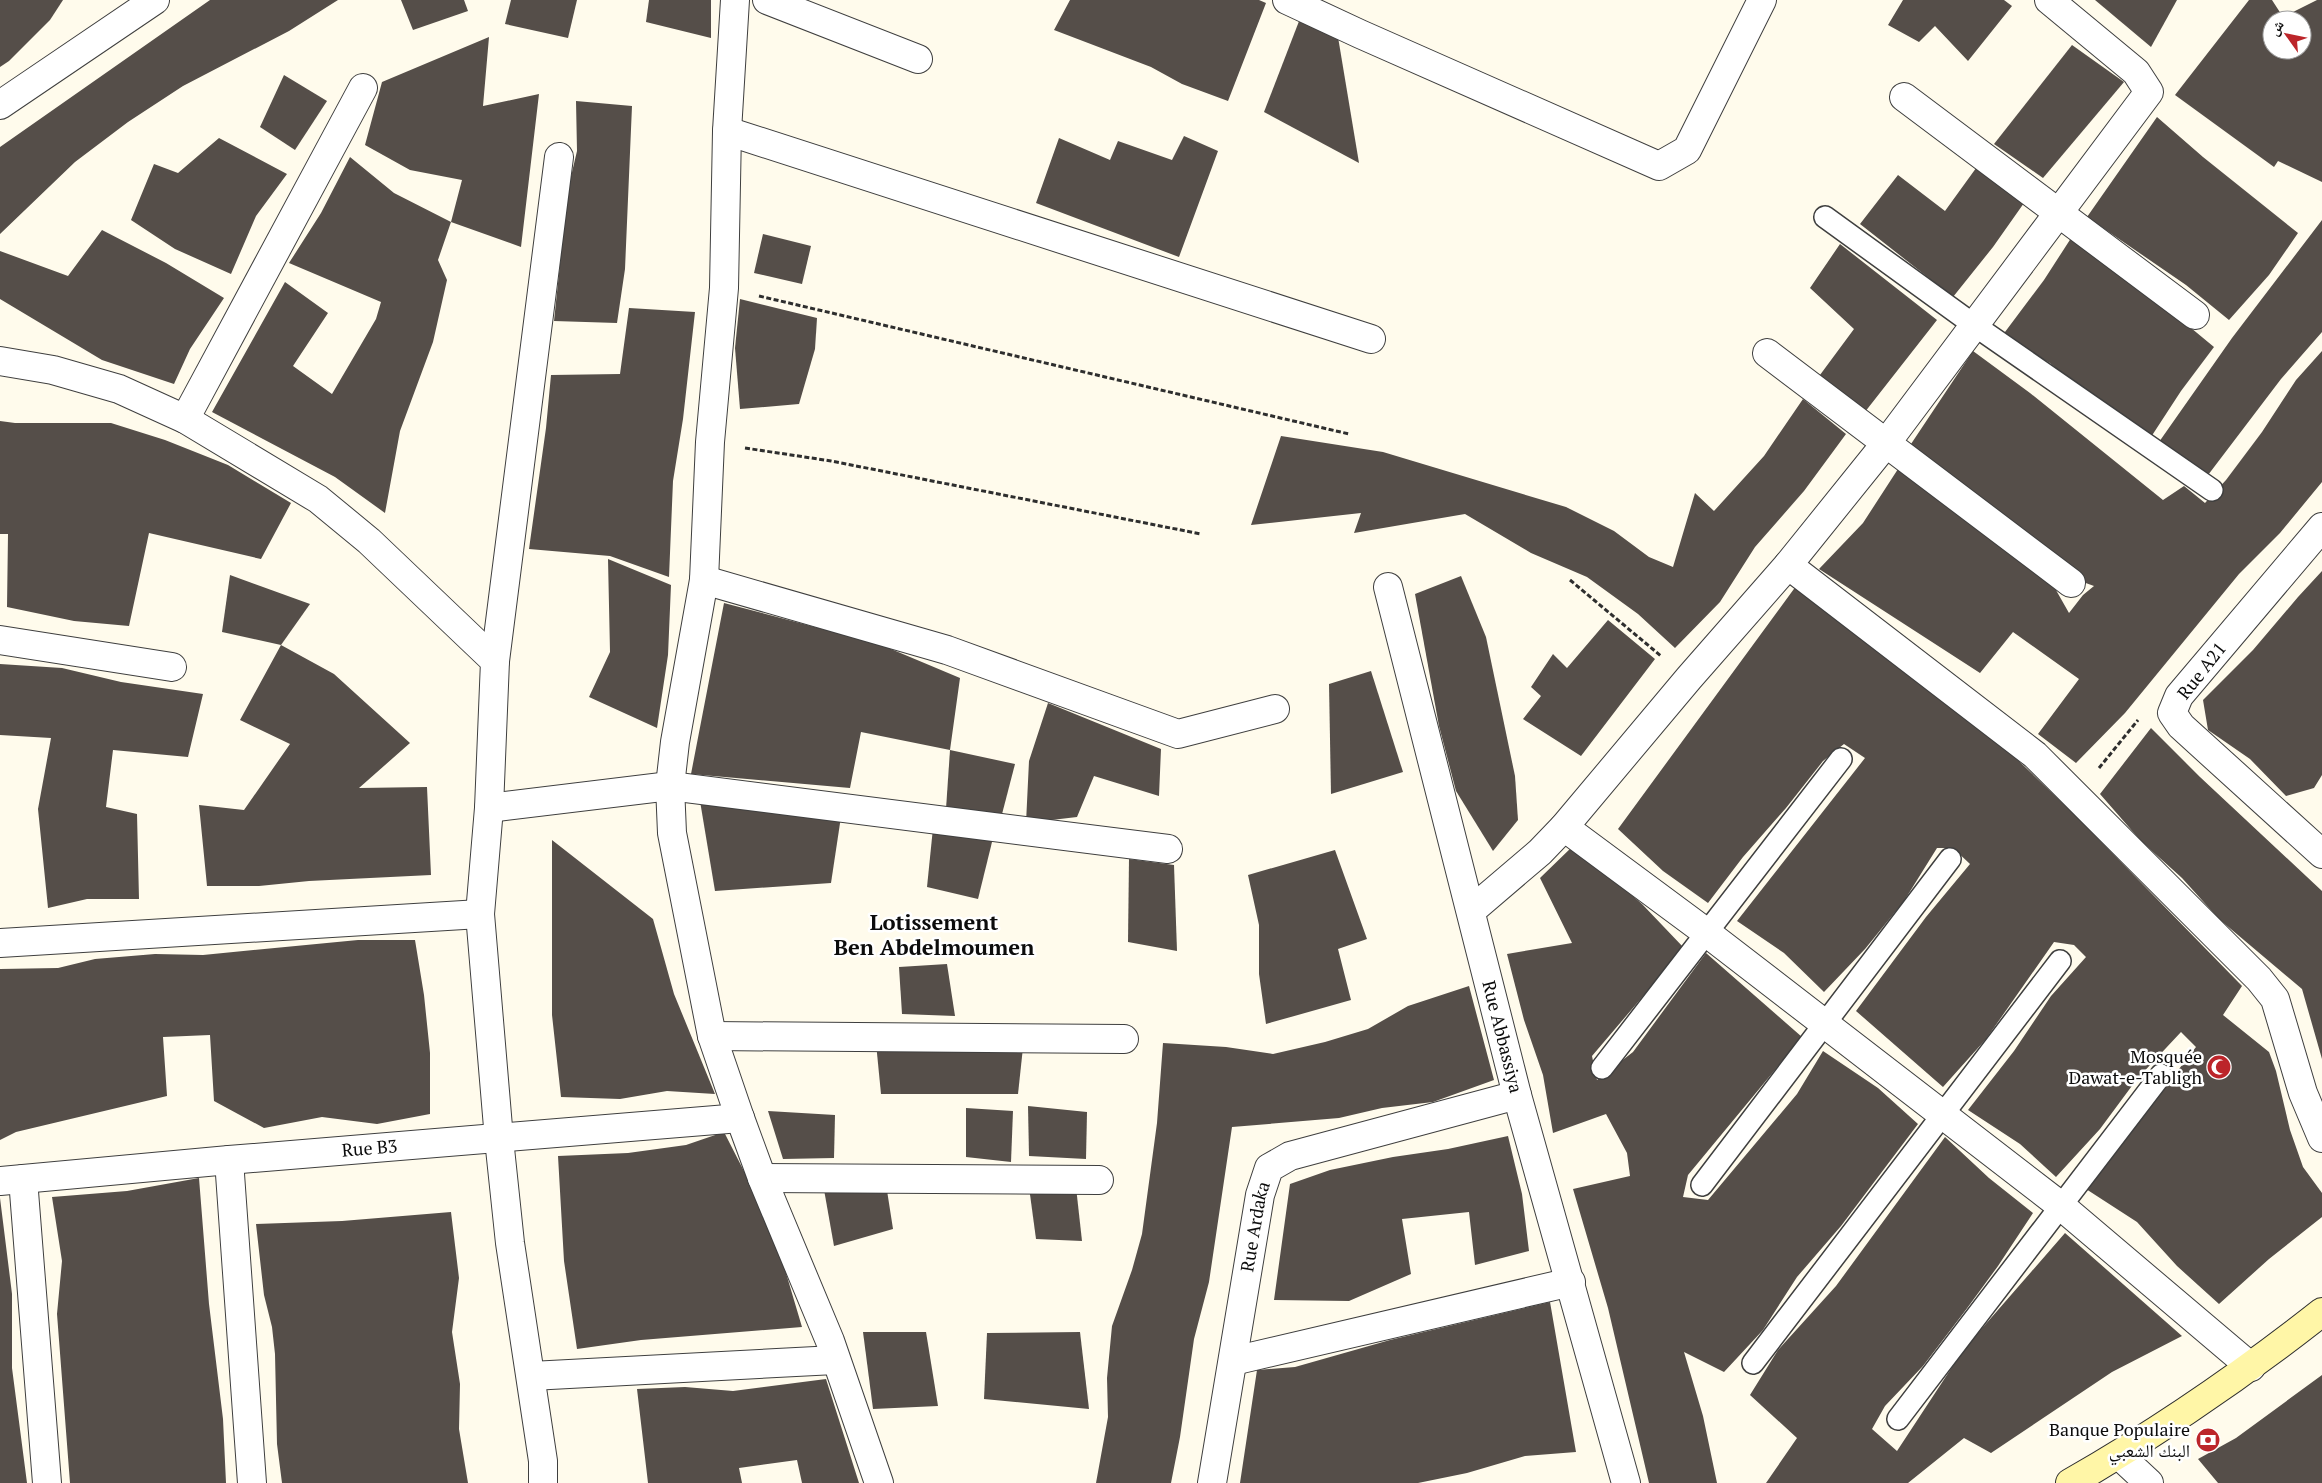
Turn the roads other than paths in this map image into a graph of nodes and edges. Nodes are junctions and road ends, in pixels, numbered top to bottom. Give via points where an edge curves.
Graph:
1 (154, 0) edge
2 (735, 0) edge
3 (767, 0) edge
4 (1287, 0) edge
5 (1762, 0) edge
6 (2049, 0) edge
7 (918, 59) dead end
8 (363, 88) dead end
9 (1904, 97) dead end
10 (0, 105) edge
11 (727, 132) junction
12 (559, 157) dead end
13 (2059, 211) junction
14 (1825, 216) dead end
15 (2195, 314) dead end
16 (1974, 324) junction
17 (1371, 340) dead end
18 (1767, 353) dead end
19 (0, 360) edge
20 (185, 419) junction
21 (1887, 442) junction
22 (2212, 490) dead end
23 (2322, 527) edge
24 (1788, 565) junction
25 (704, 580) junction
26 (2070, 583) dead end
27 (1388, 587) dead end
28 (0, 640) edge
29 (495, 661) junction
30 (172, 667) dead end
31 (1275, 709) dead end
32 (1841, 759) dead end
33 (670, 786) junction
34 (489, 808) junction
35 (1564, 827) junction
36 (2320, 846) edge
37 (1168, 849) dead end
38 (1950, 859) dead end
39 (1472, 910) junction
40 (480, 914) junction
41 (1707, 933) junction
42 (0, 943) edge
43 (2060, 961) dead end
44 (1825, 1024) junction
45 (712, 1036) junction
46 (1124, 1039) dead end
47 (1602, 1068) dead end
48 (2161, 1075) dead end
49 (1517, 1095) junction
50 (1942, 1114) junction
51 (740, 1118) junction
52 (2322, 1138) edge
53 (498, 1139) junction
54 (229, 1160) junction
55 (762, 1178) junction
56 (11, 1180) edge
57 (1099, 1180) dead end
58 (1702, 1185) dead end
59 (2061, 1206) junction
60 (1571, 1282) junction
61 (2322, 1312) edge
62 (835, 1360) junction
63 (1233, 1361) junction
64 (1753, 1363) dead end
65 (2252, 1367) junction
66 (532, 1376) junction
67 (1898, 1419) dead end
68 (2119, 1455) junction
69 (1620, 1482) edge
70 (48, 1483) edge
71 (252, 1483) edge
72 (543, 1483) edge
73 (879, 1483) edge
74 (1212, 1483) edge
75 (2070, 1483) edge
76 (2149, 1483) edge

1 - 10 street
2 - 11 street
3 - 7 street
4 - 5 street via 1659,166 1687,150
6 - 13 street via 2136,72 2149,92
8 - 20 street
9 - 13 street
11 - 17 street
11 - 25 street via 724,288 710,442
12 - 29 street
13 - 15 street
13 - 16 street
14 - 16 lane
16 - 21 street
16 - 22 lane
18 - 21 street
19 - 20 street via 52,370 119,389
20 - 29 street via 318,499 369,541
21 - 24 street
21 - 26 street
23 - 36 street, Rue A21 via 2179,696 2172,713 2181,726
24 - 35 street
24 - 52 street via 2035,755 2258,979 2275,1000 2303,1093
25 - 31 street via 947,650 1178,734
25 - 33 street
27 - 39 street, Rue Abbassiya
28 - 30 street
29 - 34 street
32 - 41 lane
33 - 34 street
33 - 37 street
33 - 45 street via 672,833
34 - 40 street
35 - 39 street
35 - 41 street
38 - 44 lane
39 - 49 street, Rue Abbassiya
40 - 42 street
40 - 53 street
41 - 44 street
41 - 47 lane
43 - 50 lane
44 - 50 street
44 - 58 lane
45 - 46 street
45 - 51 street
48 - 59 lane
49 - 60 street, Rue Abbassiya
49 - 63 street, Rue Ardaka via 1290,1156 1270,1168 1260,1195
50 - 59 street
50 - 64 lane
51 - 53 street, Rue B3
51 - 55 street
53 - 54 street, Rue B3
53 - 66 street via 510,1243
54 - 56 street, Rue B3
54 - 71 street
55 - 57 street
55 - 62 street
56 - 70 street
59 - 65 street
59 - 67 lane
60 - 63 street
60 - 69 street, Rue Abbassiya
61 - 65 street
62 - 66 street
62 - 73 street
63 - 74 street, Rue Ardaka
65 - 68 street
66 - 72 street via 544,1461
68 - 75 street
68 - 76 street

